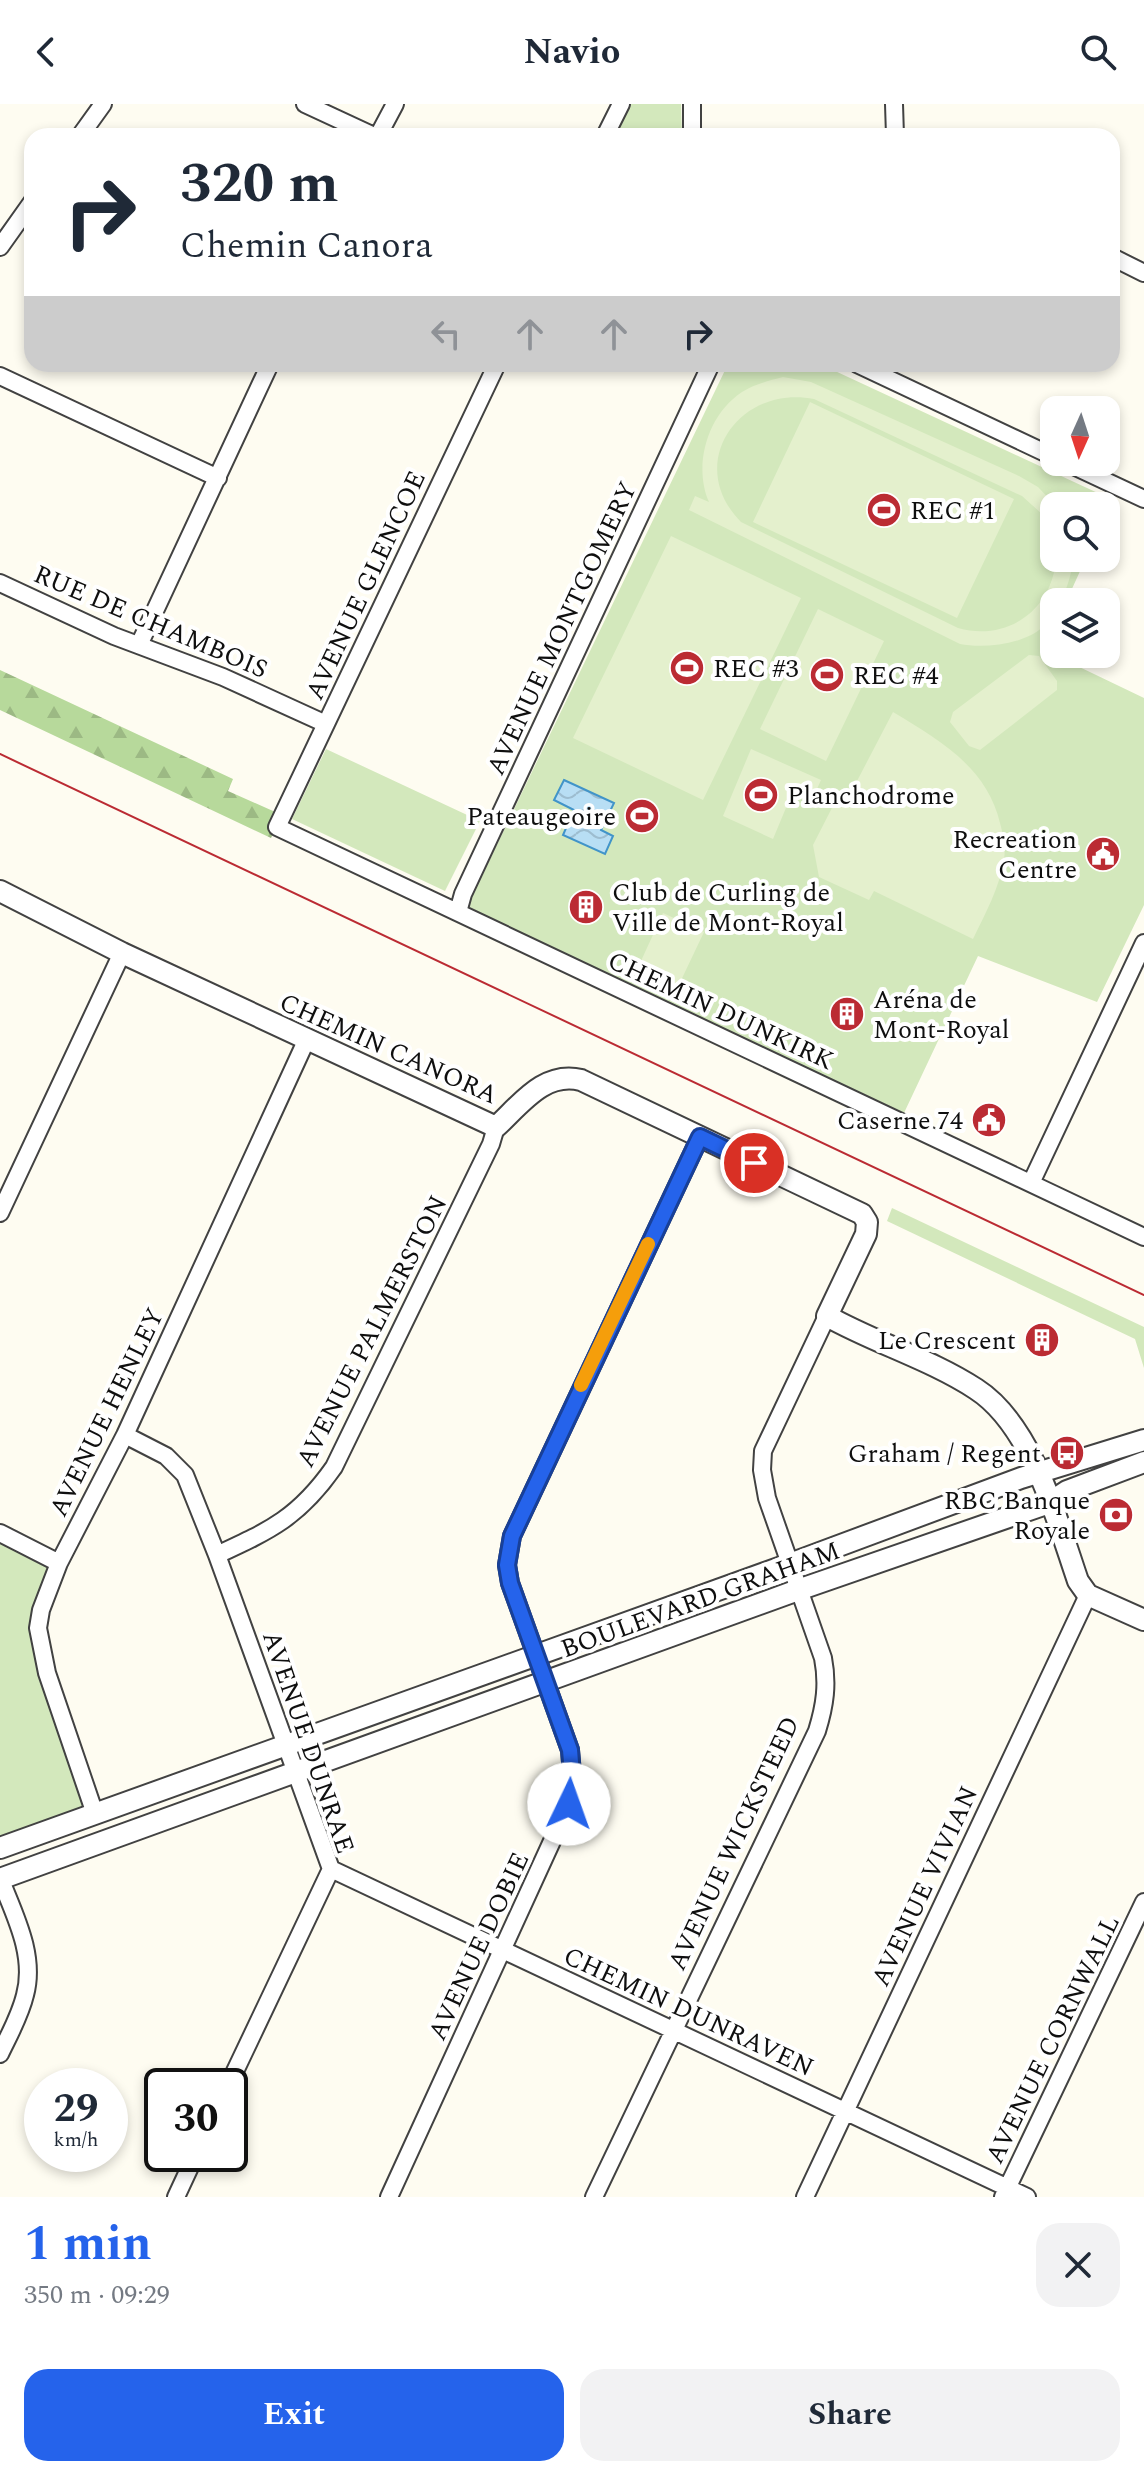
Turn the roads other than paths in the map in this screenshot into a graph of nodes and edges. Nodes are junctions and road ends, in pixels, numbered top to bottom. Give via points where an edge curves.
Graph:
1 (103, 104) edge
2 (305, 104) edge
3 (395, 104) edge
4 (621, 104) edge
5 (692, 104) edge
6 (894, 104) edge
7 (86, 128) edge
8 (358, 128) edge
9 (381, 128) edge
10 (609, 128) edge
11 (692, 128) edge
12 (895, 128) edge
13 (24, 213) edge
14 (0, 247) edge
15 (1120, 261) edge
16 (1144, 273) edge
17 (266, 372) edge
18 (493, 372) edge
19 (707, 372) edge
20 (894, 372) edge
21 (0, 376) edge
22 (1040, 450) edge
23 (1095, 476) edge
24 (218, 478) junction
25 (1144, 499) edge
26 (0, 583) edge
27 (139, 645) junction
28 (326, 724) junction
29 (277, 827) joint
30 (0, 891) edge
31 (458, 912) junction
32 (1144, 943) edge
33 (122, 953) junction
34 (306, 1041) junction
35 (496, 1127) junction
36 (700, 1137) junction
37 (1031, 1183) junction
38 (0, 1213) edge
39 (866, 1234) joint
40 (1144, 1237) edge
41 (827, 1316) junction
42 (125, 1435) junction
43 (1144, 1440) edge
44 (1144, 1462) edge
45 (1038, 1474) junction
46 (1049, 1503) junction
47 (0, 1533) edge
48 (217, 1555) junction
49 (59, 1563) junction
50 (790, 1564) junction
51 (798, 1590) junction
52 (1088, 1595) junction
53 (1144, 1620) edge
54 (535, 1656) junction
55 (544, 1683) junction
56 (287, 1743) junction
57 (298, 1773) junction
58 (95, 1814) junction
59 (0, 1848) edge
60 (331, 1869) junction
61 (0, 1879) edge
62 (1144, 1902) edge
63 (501, 1949) junction
64 (673, 2031) junction
65 (0, 2054) edge
66 (237, 2068) edge
67 (845, 2110) junction
68 (188, 2172) edge
69 (1005, 2192) edge
70 (176, 2197) edge
71 (389, 2197) edge
72 (594, 2197) edge
73 (805, 2197) edge
74 (1027, 2197) edge

1 - 7 street
2 - 8 street
3 - 9 street
4 - 10 street
5 - 11 street
6 - 12 street
13 - 14 street
15 - 16 street
17 - 24 street
18 - 28 street, AVENUE GLENCOE
19 - 31 street, AVENUE MONTGOMERY
20 - 22 street
21 - 24 street
23 - 25 street
24 - 27 street
26 - 27 street, RUE DE CHAMBOIS
27 - 28 street, RUE DE CHAMBOIS
28 - 29 street, AVENUE GLENCOE
29 - 31 street, CHEMIN DUNKIRK
30 - 33 street, CHEMIN CANORA
31 - 37 street, CHEMIN DUNKIRK
32 - 37 street
33 - 34 street, CHEMIN CANORA
33 - 38 street
34 - 35 street, CHEMIN CANORA
34 - 42 street, AVENUE HENLEY
35 - 36 street, CHEMIN CANORA via 544,1083 570,1077
35 - 48 street, AVENUE PALMERSTON via 334,1467 318,1489 273,1529
36 - 39 street, CHEMIN CANORA via 862,1214
36 - 54 street, AVENUE DOBIE via 512,1536 510,1583
37 - 40 street, CHEMIN DUNKIRK
39 - 41 street, AVENUE WICKSTEED
41 - 45 street via 978,1390 1012,1421
41 - 50 street, AVENUE WICKSTEED via 763,1451 765,1490
42 - 48 street, AVENUE DUNRAE via 166,1456 185,1475
42 - 49 street, AVENUE HENLEY
43 - 45 street, BOULEVARD GRAHAM
44 - 46 street, BOULEVARD GRAHAM
45 - 46 street
45 - 50 street, BOULEVARD GRAHAM
46 - 51 street, BOULEVARD GRAHAM
46 - 52 street
47 - 49 street
48 - 56 street, AVENUE DUNRAE
49 - 58 street, AVENUE HENLEY via 41,1610 40,1650
50 - 51 street, AVENUE WICKSTEED
50 - 54 street, BOULEVARD GRAHAM
51 - 55 street, BOULEVARD GRAHAM
51 - 64 street, AVENUE WICKSTEED via 823,1658 825,1706
52 - 53 street
52 - 67 street, AVENUE VIVIAN
54 - 55 street, AVENUE DOBIE
54 - 56 street, BOULEVARD GRAHAM
55 - 57 street, BOULEVARD GRAHAM
55 - 63 street, AVENUE DOBIE via 570,1750 569,1804
56 - 57 street, AVENUE DUNRAE
56 - 58 street, BOULEVARD GRAHAM
57 - 60 street, AVENUE DUNRAE
57 - 61 street, BOULEVARD GRAHAM
58 - 59 street, BOULEVARD GRAHAM
60 - 63 street, CHEMIN DUNRAVEN
60 - 66 street, AVENUE DUNRAE
61 - 65 street via 27,1963 26,1992
62 - 69 street, AVENUE CORNWALL
63 - 64 street, CHEMIN DUNRAVEN
63 - 71 street, AVENUE DOBIE
64 - 67 street, CHEMIN DUNRAVEN
64 - 72 street, AVENUE WICKSTEED
67 - 69 street, CHEMIN DUNRAVEN
67 - 73 street, AVENUE VIVIAN
68 - 70 street
69 - 74 street, CHEMIN DUNRAVEN

